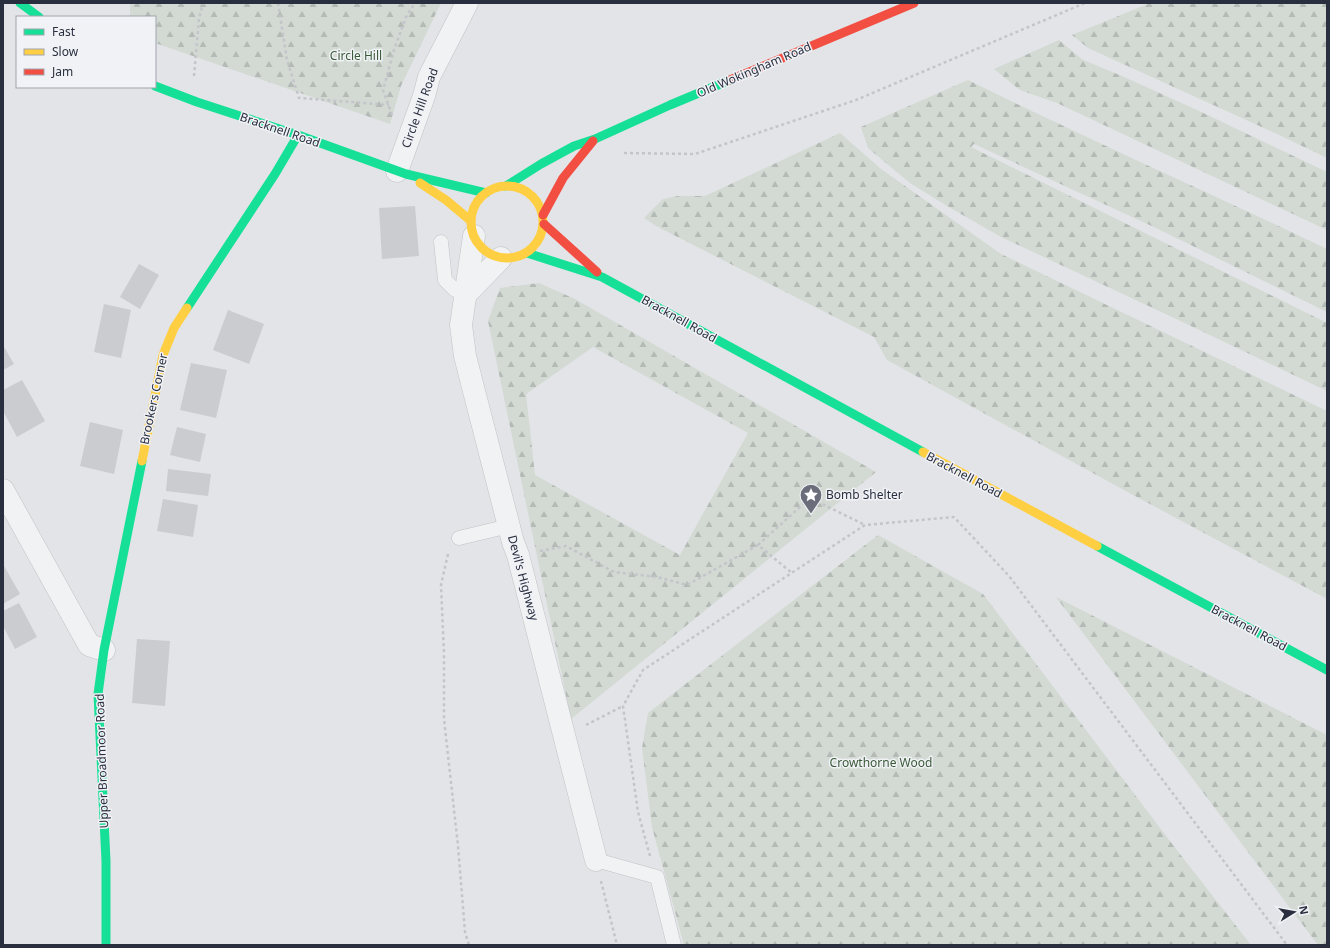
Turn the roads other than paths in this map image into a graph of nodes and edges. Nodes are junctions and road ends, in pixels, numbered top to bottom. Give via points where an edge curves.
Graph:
1 (20, 3) edge
2 (467, 3) edge
3 (914, 3) edge
4 (38, 16) edge
5 (156, 86) edge
6 (298, 135) junction
7 (595, 139) junction
8 (401, 172) junction
9 (506, 186) junction
10 (486, 193) junction
11 (543, 219) junction
12 (473, 228) junction
13 (441, 242) dead end
14 (526, 253) junction
15 (500, 258) junction
16 (602, 277) junction
17 (466, 295) junction
18 (3, 490) edge
19 (509, 526) junction
20 (459, 538) road end
21 (104, 650) junction
22 (1327, 670) edge
23 (596, 860) joint
24 (106, 945) edge
25 (674, 945) edge

1 - 4 main road
2 - 8 street, Circle Hill Road via 429,77 405,150
3 - 7 main road, Old Wokingham Road
5 - 6 main road, Bracknell Road
6 - 8 main road, Bracknell Road
6 - 21 main road, Brookers Corner via 174,328 163,354
7 - 9 main road, Old Wokingham Road via 556,155
7 - 11 main road, Old Wokingham Road via 563,178
8 - 10 main road, Bracknell Road
8 - 12 main road, Bracknell Road via 446,200
9 - 10 main road
9 - 11 main road via 519,188 530,194 538,203
10 - 12 main road via 474,210
11 - 14 main road via 541,235 535,246
11 - 16 main road, Bracknell Road
12 - 15 main road via 480,246 489,254
12 - 17 street, Devil's Highway
13 - 17 lane via 445,280 454,289
14 - 15 main road via 509,259
14 - 16 main road, Bracknell Road
15 - 17 street
16 - 22 main road, Bracknell Road via 835,406
17 - 19 street, Devil's Highway via 460,325 465,356
18 - 21 street via 89,645
19 - 20 lane
19 - 23 street, Devil's Highway
21 - 24 main road, Upper Broadmoor Road via 98,694 106,861
23 - 25 lane via 656,877

